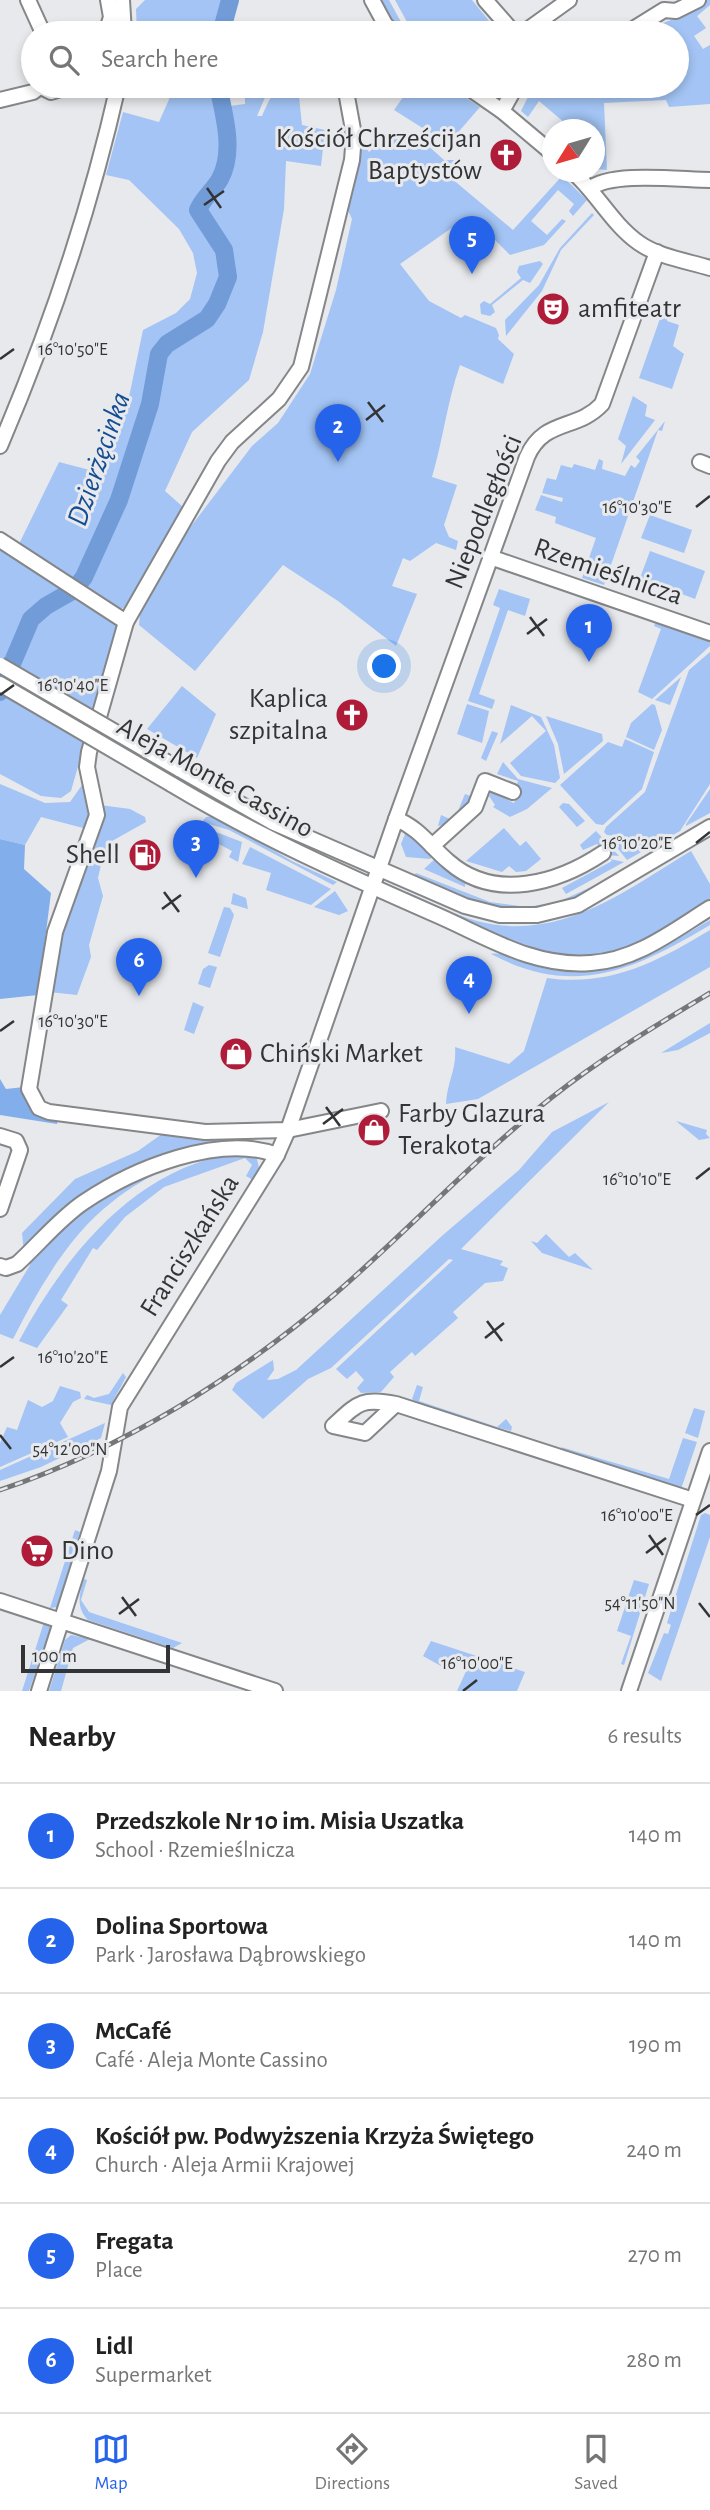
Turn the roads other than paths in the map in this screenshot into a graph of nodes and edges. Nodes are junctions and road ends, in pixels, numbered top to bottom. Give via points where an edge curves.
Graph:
1 (28, 0) edge
2 (130, 0) edge
3 (372, 0) edge
4 (485, 0) edge
5 (569, 0) edge
6 (698, 0) edge
7 (113, 3) edge
8 (659, 5) edge
9 (38, 21) edge
10 (109, 21) edge
11 (120, 21) edge
12 (131, 21) edge
13 (381, 21) edge
14 (503, 21) edge
15 (540, 21) edge
16 (641, 21) edge
17 (21, 93) edge
18 (115, 98) edge
19 (347, 98) edge
20 (483, 98) edge
21 (509, 98) edge
22 (0, 100) edge
23 (502, 111) junction
24 (542, 145) edge
25 (710, 180) edge
26 (583, 182) edge
27 (595, 194) junction
28 (657, 252) junction
29 (710, 268) edge
30 (0, 446) edge
31 (0, 540) edge
32 (490, 557) junction
33 (126, 622) junction
34 (710, 633) edge
35 (0, 665) edge
36 (0, 684) edge
37 (513, 792) dead end
38 (396, 819) junction
39 (710, 827) edge
40 (432, 846) junction
41 (603, 853) dead end
42 (379, 868) junction
43 (373, 887) junction
44 (710, 908) edge
45 (381, 1111) dead end
46 (288, 1130) junction
47 (0, 1136) edge
48 (277, 1155) junction
49 (0, 1209) edge
50 (0, 1266) edge
51 (396, 1404) dead end
52 (710, 1451) edge
53 (693, 1500) junction
54 (0, 1601) edge
55 (62, 1620) junction
56 (39, 1691) edge
57 (275, 1691) edge
58 (629, 1691) edge

1 - 9 street
2 - 12 street
3 - 13 street
4 - 14 street
5 - 15 street
6 - 8 street via 676,11
7 - 10 street
7 - 11 street
8 - 16 street
17 - 22 street
18 - 30 street via 58,300
19 - 33 street via 354,135 352,160 301,367 279,398 218,461
20 - 23 street
21 - 23 street
23 - 24 street
25 - 27 street via 613,180 601,182
26 - 27 street
27 - 28 street via 623,230
28 - 29 street
28 - 32 street, Niepodległości via 602,404 533,442
31 - 33 street
32 - 34 street, Rzemieślnicza
32 - 38 street, Niepodległości
33 - 46 street via 89,752 87,767 97,815 55,932 29,1089 39,1108 49,1112 182,1131
35 - 42 street, Aleja Monte Cassino, bridge via 248,810
36 - 43 street, Aleja Monte Cassino, bridge via 271,841
37 - 40 street via 485,781 475,807
38 - 40 street via 411,825
38 - 42 street, Niepodległości
39 - 42 street, Aleja Monte Cassino via 585,902 537,915 477,910
40 - 41 street via 469,876 510,885 549,880
42 - 43 street, Franciszkańska
43 - 44 street, Aleja Monte Cassino via 522,954 573,964 630,955
43 - 46 street, Franciszkańska
45 - 46 street
46 - 48 street, Franciszkańska
47 - 49 street via 16,1142 20,1150
48 - 50 street via 259,1148 212,1151 159,1164 82,1203 17,1264
48 - 55 street, Franciszkańska via 120,1407 109,1471
51 - 53 street
52 - 53 street
53 - 58 street
54 - 55 street
55 - 56 street, Franciszkańska
55 - 57 street

